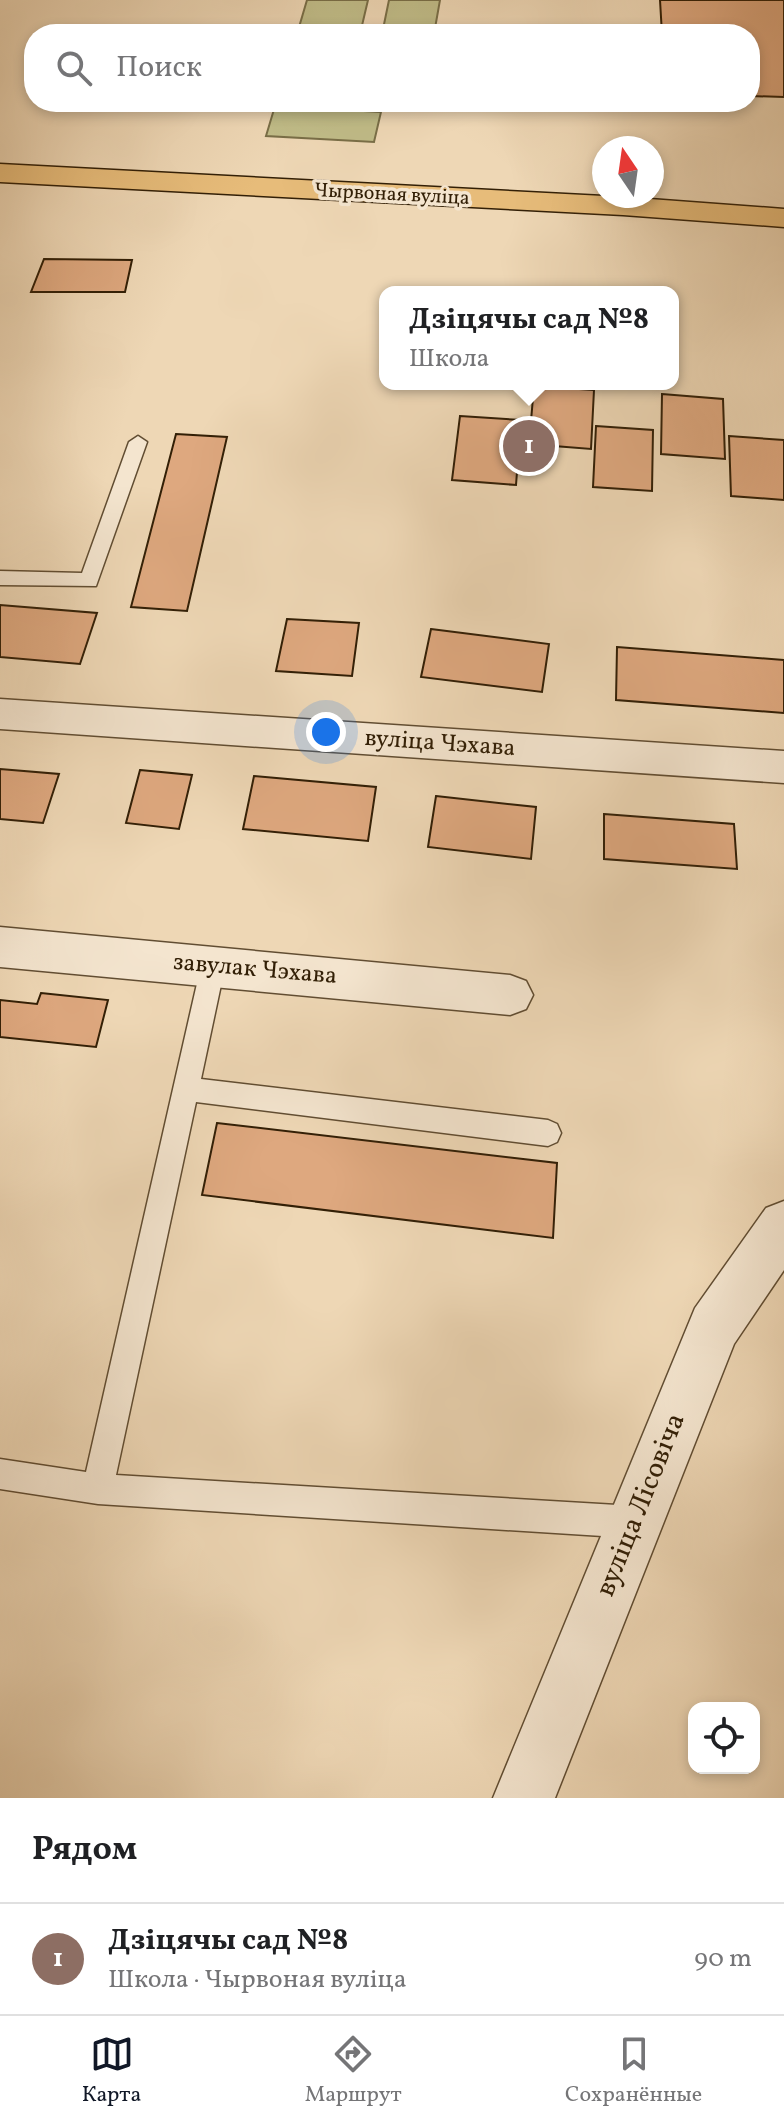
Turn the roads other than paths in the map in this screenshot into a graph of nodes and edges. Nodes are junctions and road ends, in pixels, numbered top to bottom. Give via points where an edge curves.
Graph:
1 (0, 173) edge
2 (784, 218) edge
3 (138, 442) dead end
4 (0, 578) edge
5 (0, 714) edge
6 (784, 767) edge
7 (0, 947) edge
8 (213, 966) junction
9 (510, 995) dead end
10 (186, 1089) junction
11 (548, 1133) dead end
12 (784, 1226) edge
13 (0, 1474) edge
14 (98, 1489) junction
15 (634, 1522) junction
16 (524, 1798) edge

1 - 2 main road, Чырвоная вуліца
3 - 4 lane via 89,581
5 - 6 street, вуліца Чэхава
7 - 8 street, завулак Чэхава
8 - 9 street, завулак Чэхава
8 - 10 lane
10 - 11 lane
10 - 14 lane
12 - 15 street, вуліца Лісовіча via 714,1327
13 - 14 lane
14 - 15 lane
15 - 16 street, вуліца Лісовіча

